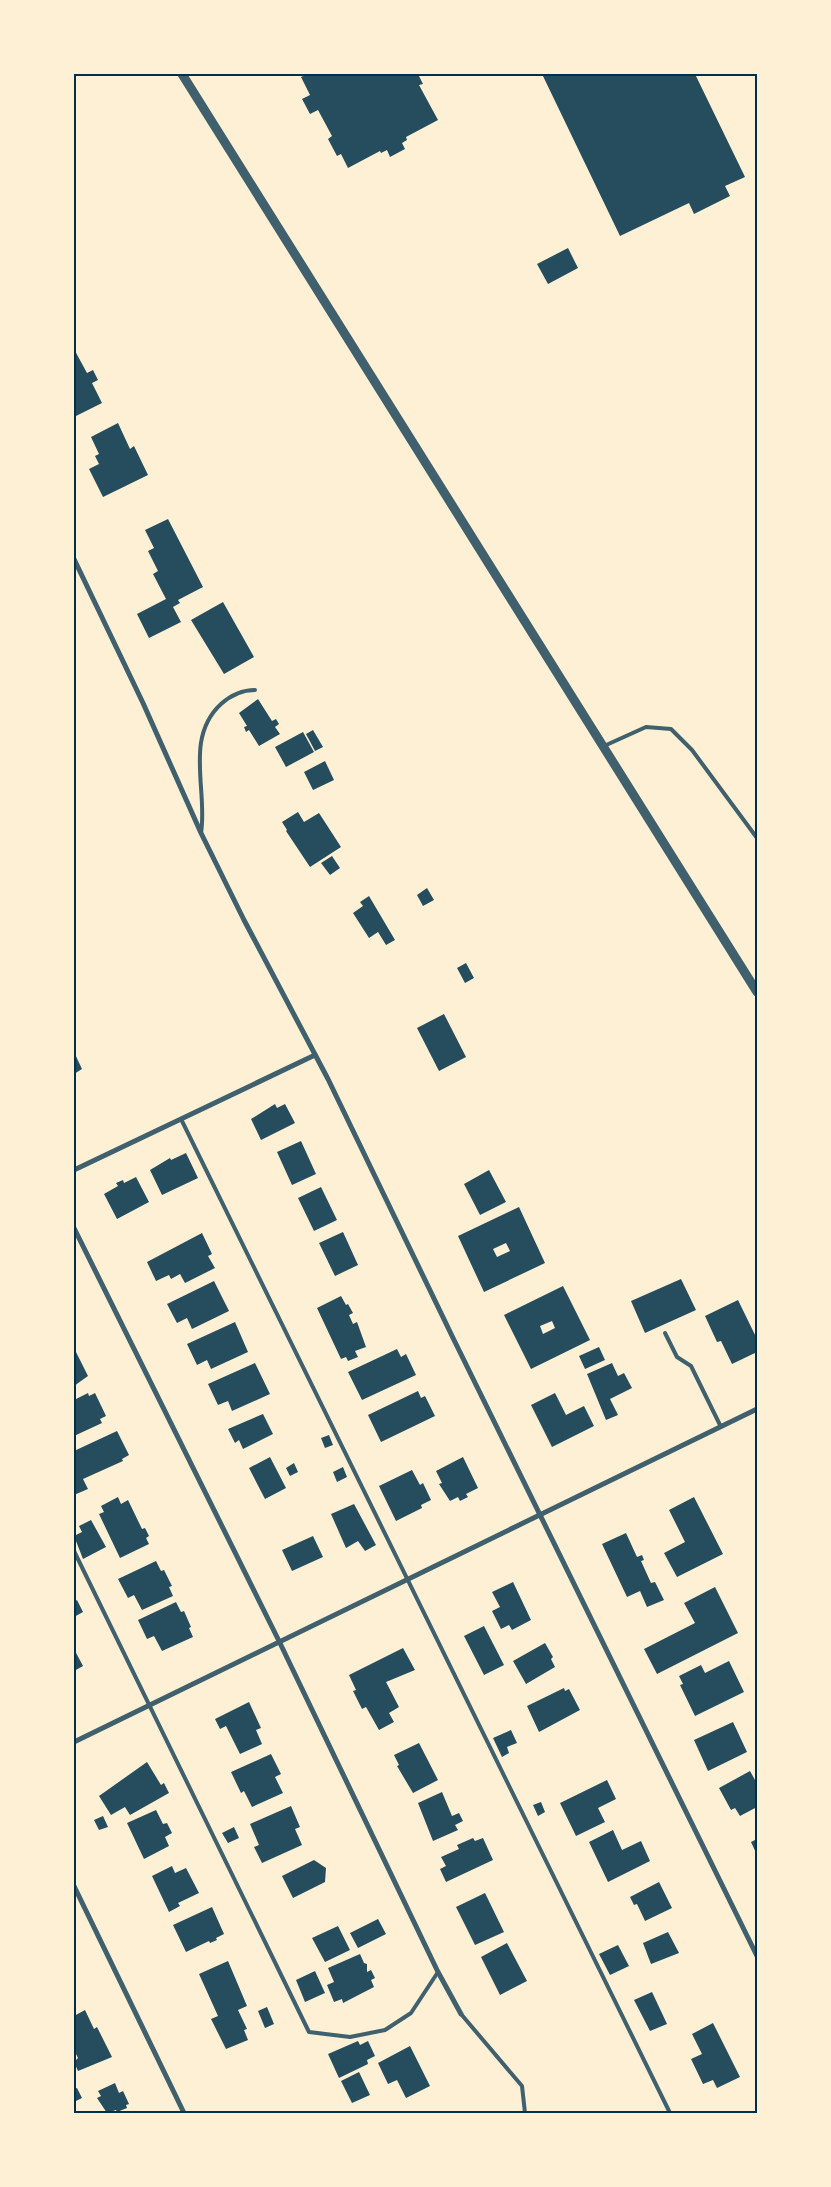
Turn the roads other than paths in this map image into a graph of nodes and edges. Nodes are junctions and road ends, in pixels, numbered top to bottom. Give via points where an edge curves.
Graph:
1 (182, 74) edge
2 (74, 559) edge
3 (256, 690) dead end
4 (604, 746) junction
5 (201, 833) junction
6 (757, 838) edge
7 (757, 992) edge
8 (315, 1055) junction
9 (181, 1119) junction
10 (74, 1170) edge
11 (74, 1228) edge
12 (665, 1333) dead end
13 (757, 1409) edge
14 (721, 1426) junction
15 (540, 1514) junction
16 (74, 1551) edge
17 (407, 1579) junction
18 (279, 1641) junction
19 (149, 1705) junction
20 (74, 1742) edge
21 (74, 1886) edge
22 (757, 1956) edge
23 (438, 1972) junction
24 (461, 2014) joint
25 (184, 2113) edge
26 (525, 2113) edge
27 (670, 2113) edge

1 - 4 street
2 - 5 street
3 - 5 lane via 230,696 214,711 203,733 200,767 204,815
4 - 6 lane via 646,727 671,729 692,750
4 - 7 street
5 - 8 street
8 - 9 street
8 - 15 street
9 - 10 street
9 - 17 lane
11 - 18 street
12 - 14 lane via 677,1357 692,1366
13 - 14 street
14 - 15 street
15 - 17 street
15 - 22 street
16 - 19 lane
17 - 18 street
17 - 27 lane
18 - 19 street
18 - 23 street
19 - 20 street
19 - 23 lane via 309,2032 350,2037 385,2030 411,2013
21 - 25 street
23 - 24 street
24 - 26 lane via 522,2086

